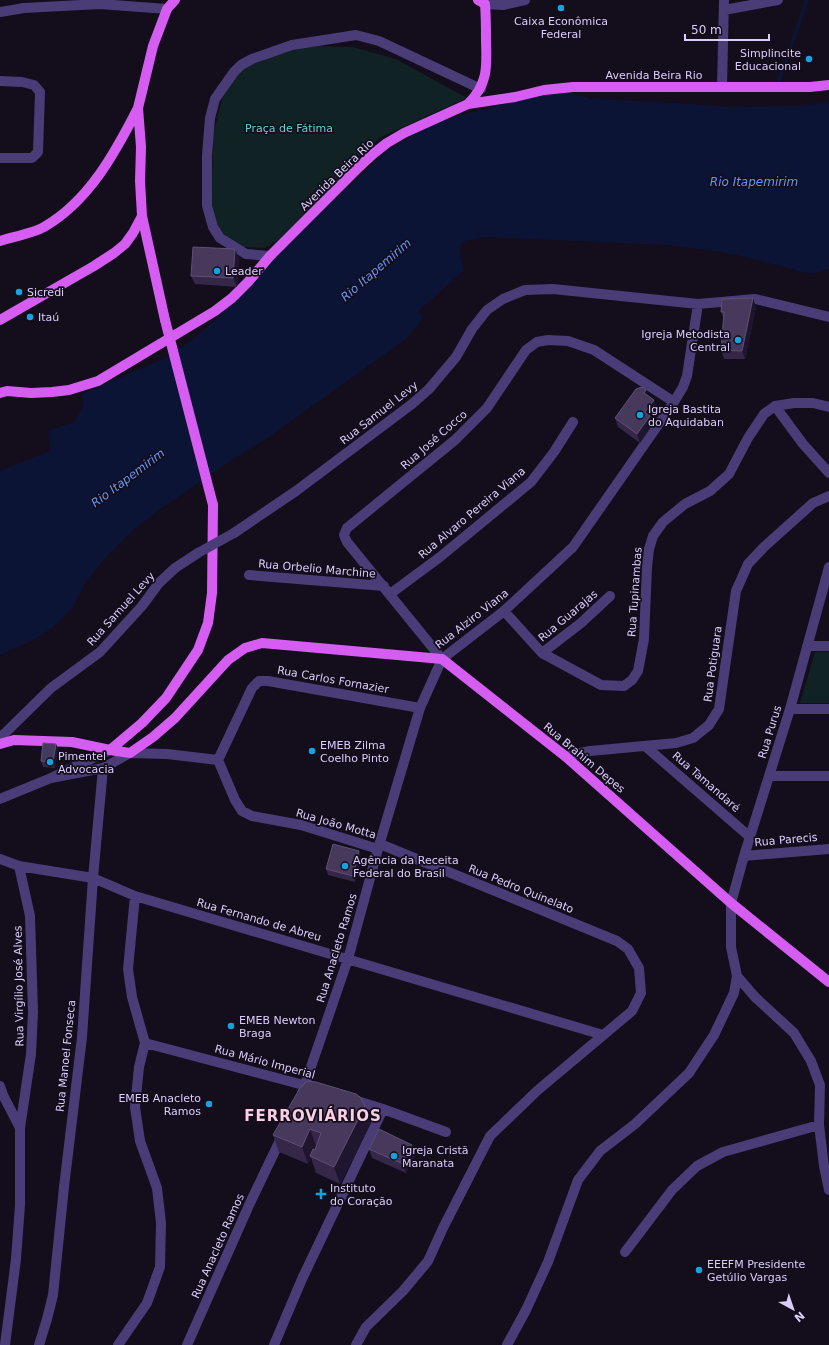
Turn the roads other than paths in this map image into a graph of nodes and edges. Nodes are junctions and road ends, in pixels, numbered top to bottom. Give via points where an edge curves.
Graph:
1 (175, 0) edge
2 (525, 0) edge
3 (778, 0) edge
4 (482, 2) edge
5 (502, 3) edge
6 (136, 4) edge
7 (724, 5) edge
8 (167, 9) junction
9 (0, 12) edge
10 (0, 81) edge
11 (829, 86) edge
12 (722, 87) junction
13 (481, 89) junction
14 (468, 104) junction
15 (138, 108) junction
16 (0, 158) edge
17 (142, 216) junction
18 (0, 241) edge
19 (270, 256) junction
20 (698, 304) junction
21 (829, 317) edge
22 (0, 320) edge
23 (0, 393) edge
24 (674, 402) junction
25 (775, 406) junction
26 (829, 407) edge
27 (574, 422) dead end
28 (829, 473) edge
29 (829, 496) edge
30 (344, 535) joint
31 (828, 574) edge
32 (249, 575) dead end
33 (387, 590) junction
34 (610, 596) dead end
35 (504, 611) junction
36 (807, 646) junction
37 (829, 646) edge
38 (542, 653) junction
39 (442, 659) junction
40 (420, 708) junction
41 (790, 709) junction
42 (829, 709) edge
43 (0, 738) edge
44 (0, 744) edge
45 (645, 746) junction
46 (110, 750) junction
47 (130, 753) junction
48 (565, 756) junction
49 (218, 760) junction
50 (103, 768) junction
51 (769, 776) junction
52 (829, 776) edge
53 (52, 778) junction
54 (0, 799) edge
55 (750, 837) junction
56 (379, 847) junction
57 (829, 849) edge
58 (744, 856) junction
59 (0, 858) edge
60 (19, 866) junction
61 (93, 878) junction
62 (135, 896) junction
63 (731, 904) junction
64 (348, 959) junction
65 (738, 976) junction
66 (829, 982) edge
67 (603, 1036) junction
68 (145, 1043) junction
69 (306, 1085) junction
70 (0, 1086) edge
71 (320, 1090) edge
72 (341, 1096) edge
73 (299, 1099) edge
74 (383, 1109) junction
75 (819, 1125) junction
76 (286, 1127) edge
77 (20, 1128) junction
78 (446, 1132) dead end
79 (829, 1190) edge
80 (625, 1252) dead end
81 (5, 1345) edge
82 (39, 1345) edge
83 (118, 1345) edge
84 (187, 1345) edge
85 (274, 1345) edge
86 (356, 1345) edge
87 (507, 1345) edge

1 - 8 main road
2 - 5 street
3 - 7 street
4 - 5 street
4 - 13 main road via 487,65
6 - 8 street
6 - 9 street via 24,8
7 - 12 street
8 - 15 main road via 153,46
10 - 16 street via 34,85 40,92 38,152 32,158
11 - 12 main road, Avenida Beira Rio
12 - 14 main road, Avenida Beira Rio via 573,87
13 - 14 main road
13 - 19 street via 406,52 356,35 292,45 252,58 241,65 215,99 210,118 207,206 213,227 220,238 246,254
14 - 19 main road, Avenida Beira Rio via 387,143
15 - 17 main road
15 - 18 main road via 99,176 74,205 43,228
17 - 22 main road via 125,244 114,253
17 - 46 main road, bridge via 165,320 213,505 212,593 208,623 198,650 166,698
19 - 23 main road, Avenida Beira Rio via 248,282 215,311 98,381 69,390
20 - 21 street, Rua Samuel Levy via 755,299
20 - 24 street, Rua Alziro Viana via 687,376
20 - 43 street, Rua Samuel Levy, bridge via 553,289 525,290 503,299 487,310 456,356 429,389 412,404 296,491 175,568 100,652 51,688
24 - 30 street, Rua José Cocco via 594,350 568,341 537,342 526,350 487,408 455,440 347,528
24 - 35 street, Rua Alziro Viana via 573,547
25 - 26 street via 813,403
25 - 28 street via 803,444
25 - 38 street, Rua Tupinambas via 764,414 729,474 710,491 685,504 663,522 653,536 646,567 644,639 638,671 632,680 624,686 601,685
27 - 33 street, Rua Alvaro Pereira Viana via 531,482 440,557
29 - 45 street, Rua Potiguara via 814,503 748,564 736,591 719,709 709,725 693,738 676,743
30 - 33 street, Rua Brahim Depes
31 - 36 street, Rua Purus
32 - 33 street, Rua Orbelio Marchine
33 - 39 street, Rua Brahim Depes
34 - 38 street, Rua Guarajas via 581,623
35 - 38 street, Rua Tupinambas
35 - 39 street, Rua Alziro Viana
36 - 37 street
36 - 41 street, Rua Purus
39 - 40 street, Rua Anacleto Ramos
39 - 47 main road, Rua Alziro Viana via 262,642 245,648 228,660 175,718
39 - 48 main road, Rua Brahim Depes
40 - 49 street, Rua Carlos Fornazier via 268,680 259,681 252,688
40 - 56 street, Rua Anacleto Ramos
41 - 42 street
41 - 51 street, Rua Purus
44 - 46 main road via 14,740 72,742
45 - 48 street, Rua Potiguara
45 - 55 street, Rua Tamandaré
46 - 47 main road
46 - 53 street
47 - 49 street
47 - 50 street
48 - 63 main road, Rua Brahim Depes
49 - 56 street, Rua João Motta via 235,800 242,810 252,816 301,825
50 - 53 street
50 - 61 street, Rua Manoel Fonseca
51 - 52 street
51 - 55 street, Rua Purus
53 - 54 street
55 - 58 street, Rua Purus
56 - 64 street, Rua Anacleto Ramos
56 - 67 street, Rua Pedro Quinelato via 618,941 628,949 639,968 640,993 632,1011
57 - 58 street, Rua Parecis
58 - 63 street, Rua Purus
59 - 60 street, Rua Fernando de Abreu
60 - 61 street, Rua Fernando de Abreu
60 - 77 street, Rua Virgílio José Alves via 30,916 33,1012 31,1054
61 - 62 street, Rua Fernando de Abreu
61 - 82 street, Rua Manoel Fonseca via 82,1037 53,1295
62 - 64 street, Rua Fernando de Abreu
62 - 68 street via 128,969 132,997
63 - 65 street, Rua Purus via 731,947
63 - 66 main road, Rua Brahim Depes
64 - 67 street, Rua Fernando de Abreu
64 - 69 street, Rua Anacleto Ramos
65 - 75 street via 755,997 794,1033 812,1061 820,1085
65 - 87 street via 734,993 714,1035 688,1073 635,1124 600,1151 578,1180 548,1262
67 - 86 street via 538,1090 490,1136 428,1261 403,1291 366,1327
68 - 69 street, Rua Mário Imperial
68 - 83 street via 139,1067 135,1107 140,1141 157,1188 161,1223 160,1267 147,1303
69 - 71 street, Rua Mário Imperial
69 - 73 street, Rua Anacleto Ramos
70 - 77 street
72 - 74 street
74 - 78 street
74 - 85 street via 302,1279
75 - 79 street
75 - 80 street via 723,1152 697,1166 672,1190
76 - 84 street, Rua Anacleto Ramos
77 - 81 street, Rua Virgílio José Alves via 20,1205

